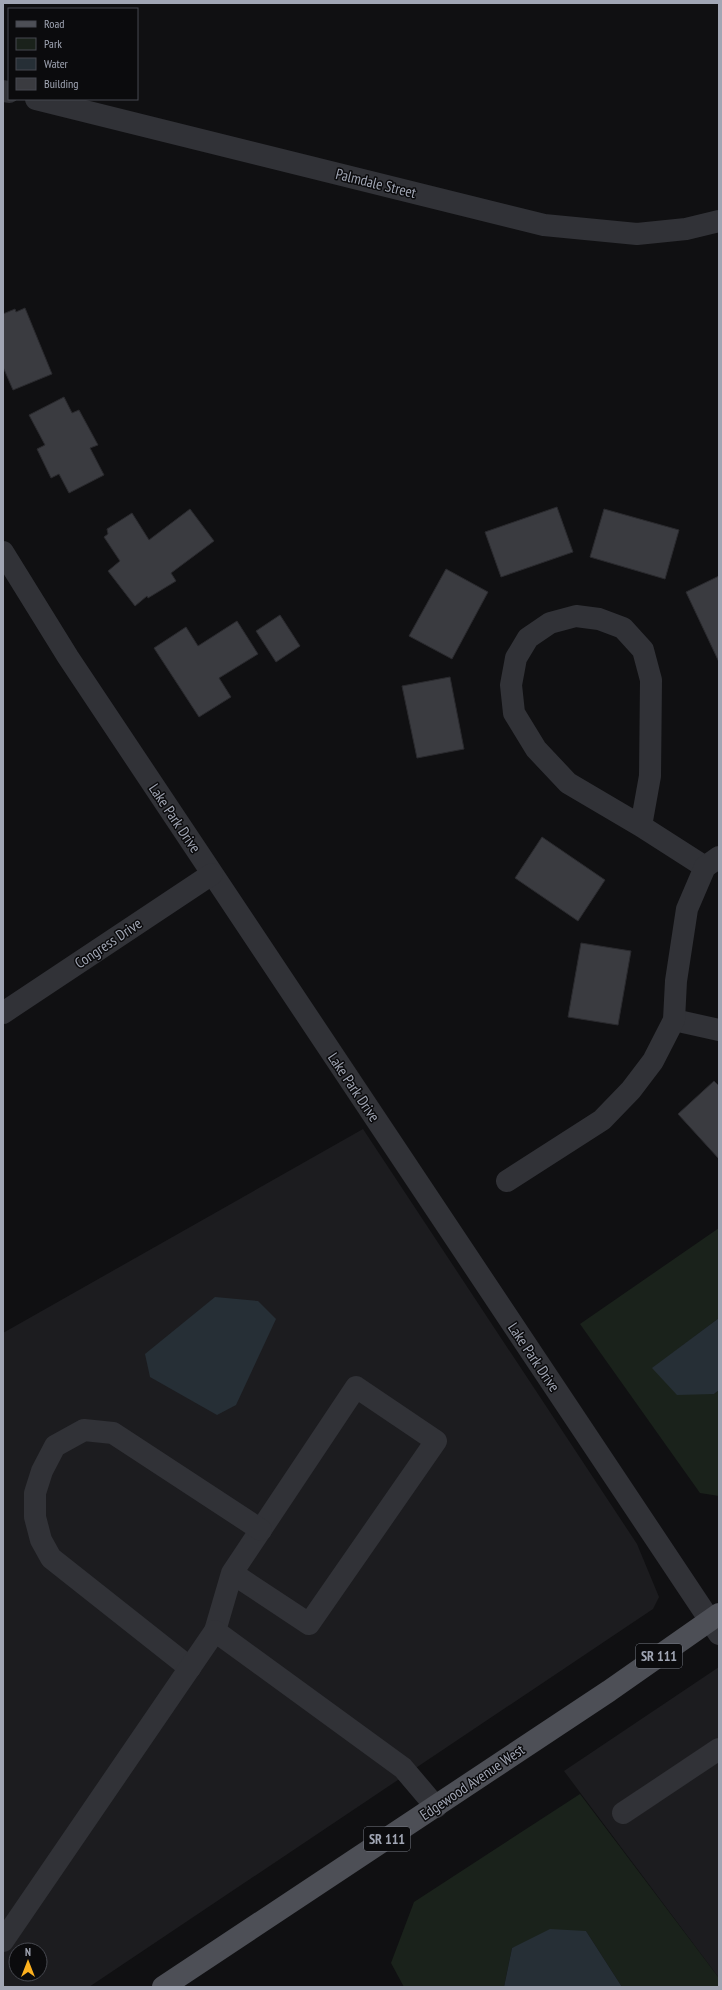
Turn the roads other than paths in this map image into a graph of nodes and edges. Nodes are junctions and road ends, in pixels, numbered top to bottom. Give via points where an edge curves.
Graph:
1 (40, 100) edge
2 (719, 221) edge
3 (3, 552) edge
4 (641, 826) junction
5 (712, 862) edge
6 (212, 874) junction
7 (3, 1013) edge
8 (674, 1020) junction
9 (719, 1030) edge
10 (507, 1181) dead end
11 (261, 1530) junction
12 (232, 1573) junction
13 (716, 1623) edge
14 (215, 1631) junction
15 (190, 1668) junction
16 (719, 1749) edge
17 (436, 1807) junction
18 (623, 1813) dead end
19 (3, 1941) edge
20 (163, 1987) edge

1 - 2 street, Palmdale Street via 544,225 637,234 686,229
3 - 6 street, Lake Park Drive via 68,657
4 - 4 street via 568,784 536,749 514,713 511,685 516,658 528,638 550,623 576,616 599,619 623,628 643,650 651,680 650,776
4 - 5 street
5 - 8 street via 686,909 676,981
6 - 7 street, Congress Drive
6 - 13 street, Lake Park Drive
8 - 9 street
8 - 10 street via 653,1061 631,1090 602,1120
11 - 12 street
11 - 12 street via 356,1387 436,1441 309,1624
11 - 15 street via 113,1433 84,1430 56,1446 42,1471 35,1493 35,1517 41,1540 51,1558
12 - 14 street
13 - 17 main road, Edgewood Avenue West / SR 111
14 - 15 street
14 - 17 street via 403,1768
15 - 19 street
16 - 18 street
17 - 20 main road, Edgewood Avenue West / SR 111

